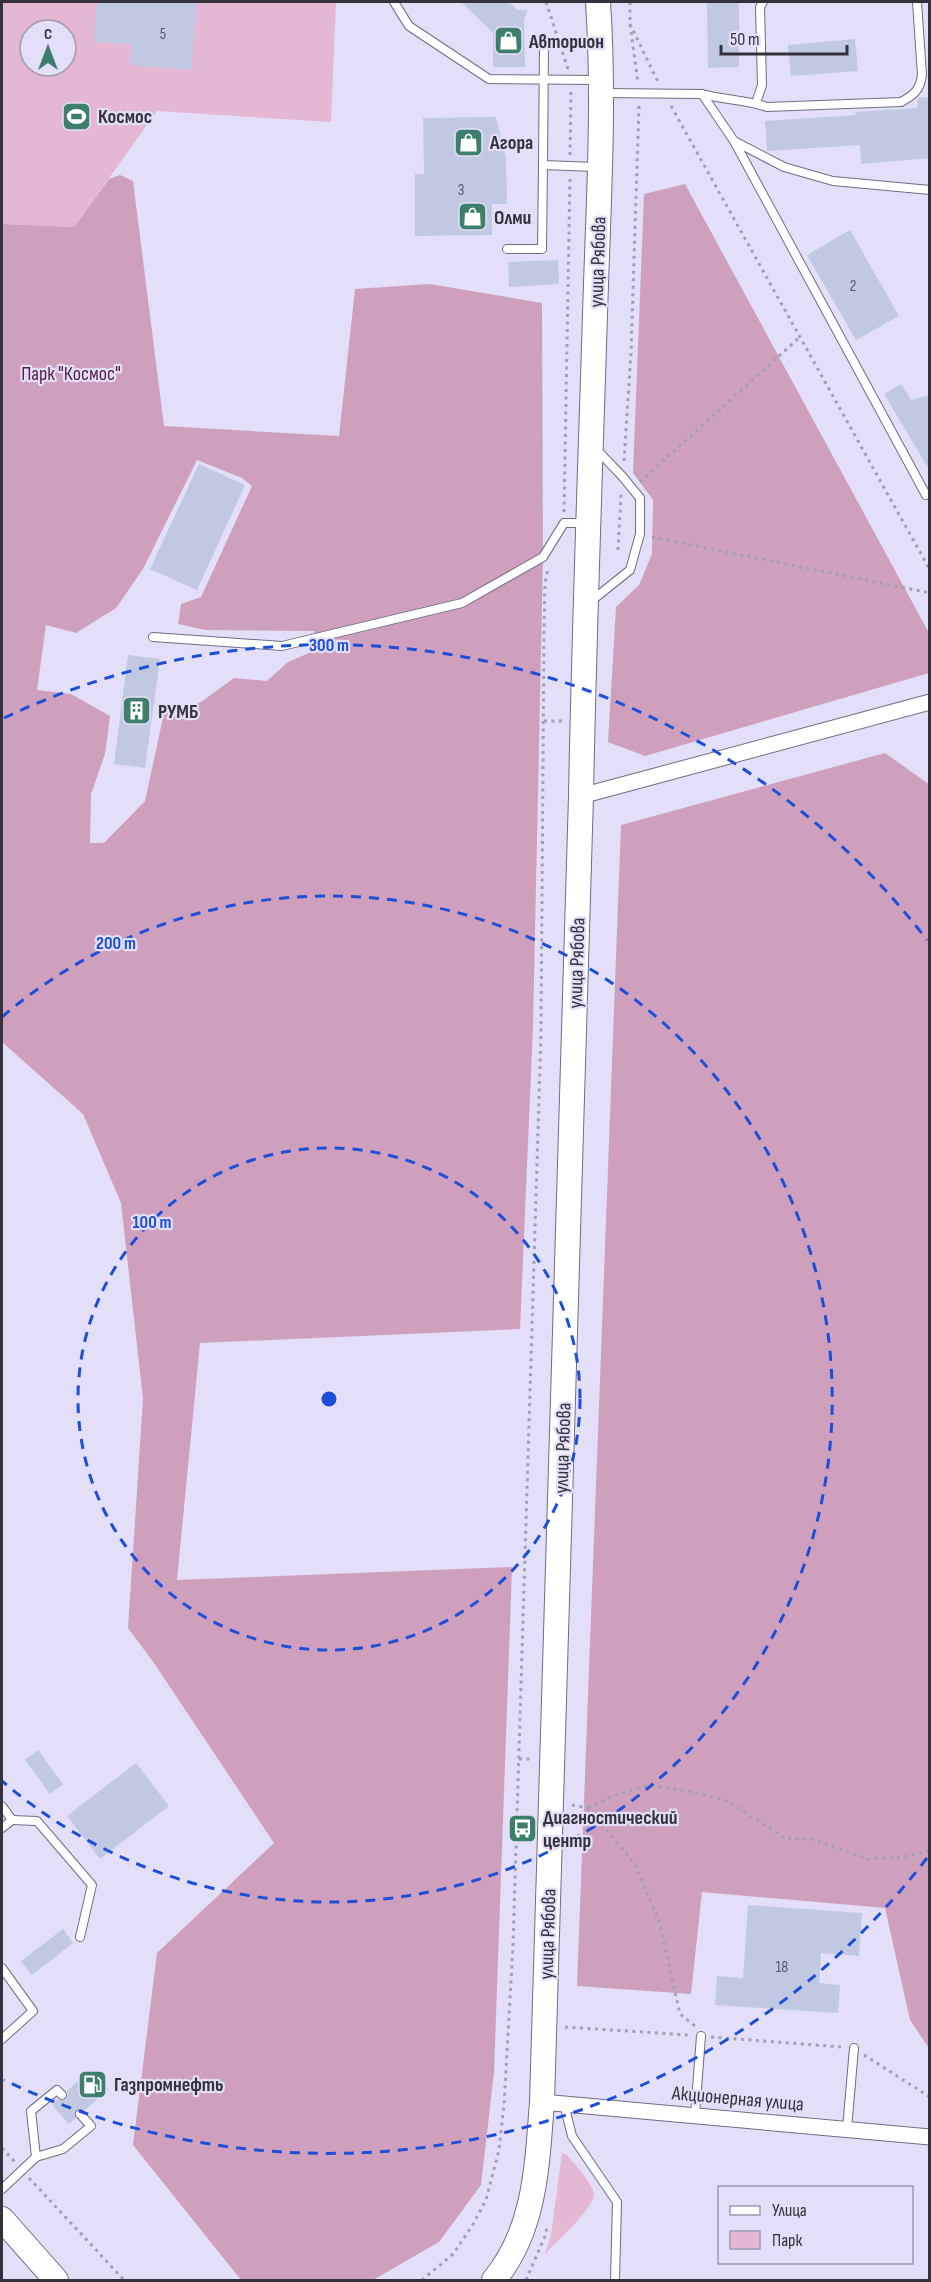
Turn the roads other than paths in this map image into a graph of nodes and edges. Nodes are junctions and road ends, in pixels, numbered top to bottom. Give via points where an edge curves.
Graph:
1 (394, 2) edge
2 (598, 2) edge
3 (764, 2) edge
4 (917, 2) edge
5 (544, 45) dead end
6 (544, 80) junction
7 (600, 86) junction
8 (702, 94) junction
9 (756, 103) junction
10 (734, 141) junction
11 (543, 165) junction
12 (600, 167) junction
13 (930, 190) edge
14 (507, 249) dead end
15 (591, 444) junction
16 (926, 495) dead end
17 (588, 523) junction
18 (584, 606) junction
19 (153, 637) dead end
20 (930, 702) edge
21 (581, 795) junction
22 (2, 1806) edge
23 (12, 1820) junction
24 (2, 1828) edge
25 (80, 1937) dead end
26 (2, 1968) edge
27 (704, 2036) road end
28 (2, 2039) edge
29 (854, 2048) road end
30 (62, 2095) dead end
31 (553, 2102) junction
32 (80, 2114) dead end
33 (695, 2115) junction
34 (847, 2129) junction
35 (930, 2137) edge
36 (36, 2157) junction
37 (2, 2189) edge
38 (2, 2219) edge
39 (56, 2280) edge
40 (494, 2280) edge
41 (615, 2280) edge

1 - 6 lane via 409,26 489,79
2 - 7 main road, улица Рябова
3 - 9 lane via 760,8 762,85
4 - 9 lane via 922,75 920,87 901,102 767,107
5 - 6 lane
6 - 7 lane via 571,79
6 - 11 lane
7 - 8 lane via 639,93
7 - 12 main road, улица Рябова
8 - 9 lane
8 - 10 lane
10 - 13 lane via 784,167 833,181
10 - 16 lane
11 - 12 lane
11 - 14 lane via 542,249
12 - 15 main road, улица Рябова
15 - 17 main road, улица Рябова
15 - 18 lane via 640,498 639,534 630,570
17 - 18 main road, улица Рябова
17 - 19 lane via 564,523 543,557 462,603 282,646
18 - 21 main road, улица Рябова
20 - 21 street
21 - 31 main road, улица Рябова
22 - 23 lane
23 - 24 lane
23 - 25 lane via 37,1821 92,1885
26 - 28 lane via 33,2011
27 - 33 lane
29 - 34 lane
30 - 36 lane via 57,2090 31,2111
31 - 33 street, Акционерная улица
31 - 40 main road, улица Рябова via 526,2224 512,2256
31 - 41 lane via 617,2202
32 - 36 lane via 91,2126 63,2149
33 - 34 street, Акционерная улица
34 - 35 street, Акционерная улица
36 - 37 lane
38 - 39 main road

